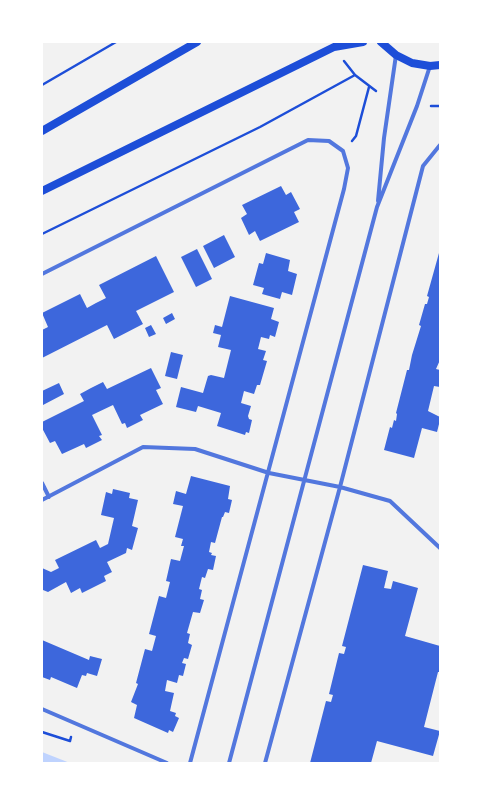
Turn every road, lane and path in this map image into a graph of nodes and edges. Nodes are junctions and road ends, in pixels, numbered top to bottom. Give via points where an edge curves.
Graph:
1 (116, 42) edge
2 (197, 42) edge
3 (363, 42) edge
4 (381, 42) edge
5 (396, 56) junction
6 (440, 65) edge
7 (430, 66) junction
8 (42, 85) edge
9 (42, 131) edge
10 (440, 145) edge
11 (343, 151) junction
12 (42, 191) edge
13 (377, 207) junction
14 (42, 234) edge
15 (42, 274) edge
16 (269, 473) junction
17 (305, 479) junction
18 (42, 483) edge
19 (340, 486) junction
20 (48, 497) junction
21 (42, 500) edge
22 (440, 548) edge
23 (42, 709) edge
24 (167, 763) edge
25 (190, 763) edge
26 (229, 763) edge
27 (265, 763) edge

1 - 8 path
2 - 9 main road
3 - 12 main road via 334,47
4 - 5 main road
5 - 7 main road via 412,63
5 - 13 street
6 - 7 main road
7 - 13 street
10 - 19 street via 423,166
11 - 14 path via 356,136 370,87 355,75 260,127
11 - 15 street via 329,141 308,140
11 - 16 street via 348,168 344,189
13 - 17 street
16 - 17 street
16 - 20 street via 195,449 143,447
16 - 25 street
17 - 19 street
17 - 26 street
18 - 20 street
19 - 22 street via 390,501
19 - 27 street
20 - 21 street
23 - 24 street

